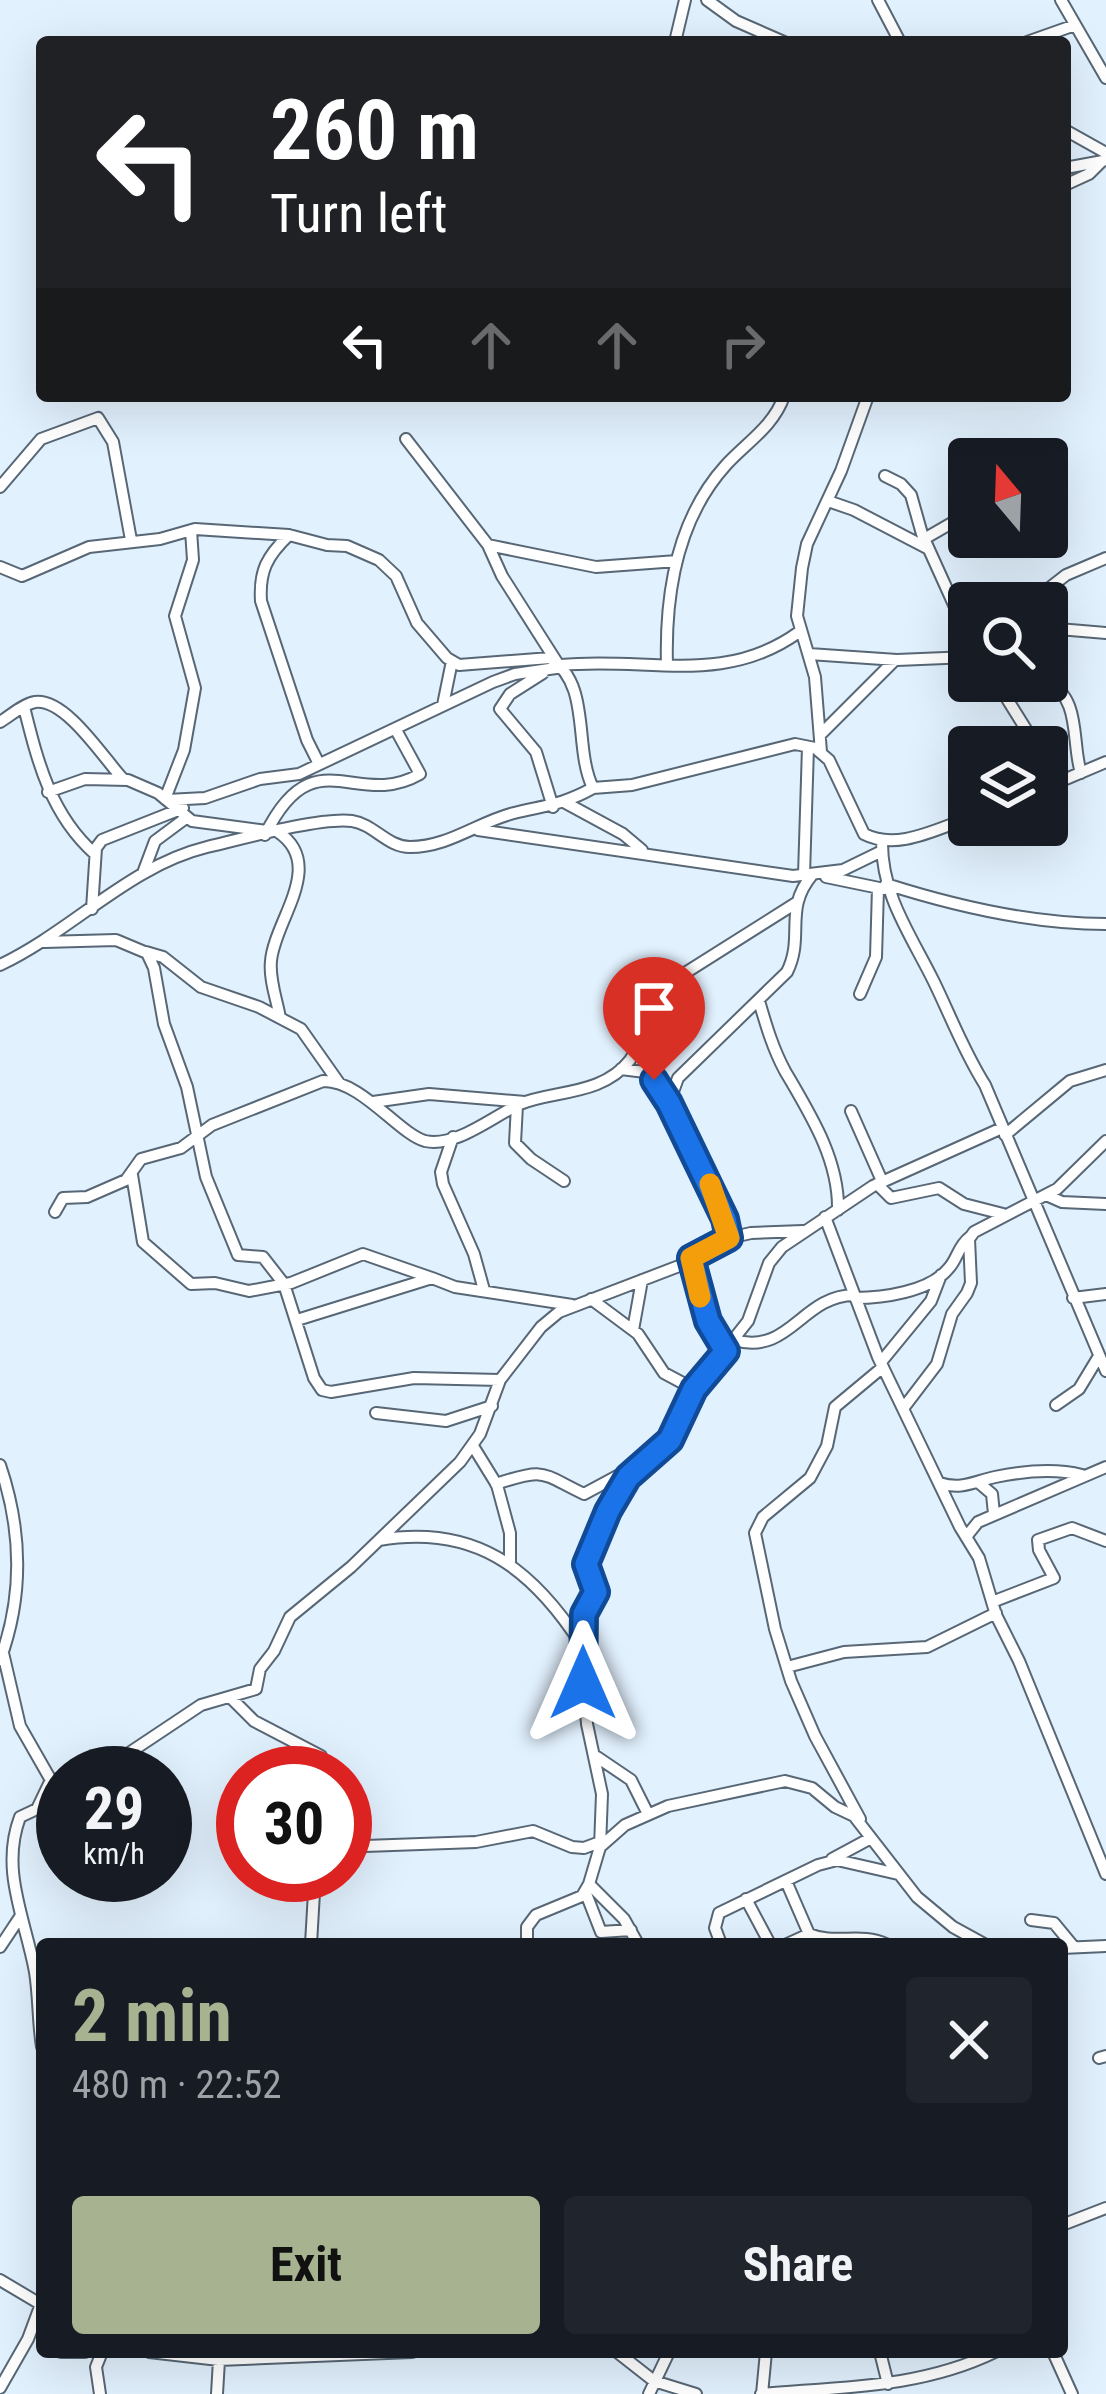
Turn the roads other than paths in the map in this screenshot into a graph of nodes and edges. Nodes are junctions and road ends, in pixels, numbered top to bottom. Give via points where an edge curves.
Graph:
1 (686, 0) edge
2 (707, 0) edge
3 (878, 0) edge
4 (1060, 0) edge
5 (1075, 25) junction
6 (677, 36) edge
7 (770, 36) edge
8 (897, 36) edge
9 (1045, 36) edge
10 (1105, 74) edge
11 (1071, 134) edge
12 (1105, 158) edge
13 (1071, 166) edge
14 (1071, 182) edge
15 (781, 402) edge
16 (866, 402) edge
17 (406, 439) dead end
18 (885, 476) dead end
19 (0, 487) edge
20 (828, 501) junction
21 (948, 528) edge
22 (191, 530) junction
23 (289, 535) junction
24 (131, 541) junction
25 (927, 544) junction
26 (488, 545) junction
27 (1106, 558) edge
28 (677, 561) junction
29 (0, 567) edge
30 (1057, 582) edge
31 (948, 583) edge
32 (1068, 630) edge
33 (799, 632) junction
34 (1106, 633) edge
35 (809, 654) junction
36 (948, 657) edge
37 (895, 660) junction
38 (452, 661) junction
39 (561, 665) junction
40 (668, 665) junction
41 (546, 671) junction
42 (1067, 702) edge
43 (442, 705) junction
44 (23, 707) junction
45 (0, 722) edge
46 (396, 730) junction
47 (820, 734) junction
48 (814, 750) junction
49 (1106, 762) edge
50 (320, 764) junction
51 (1081, 773) junction
52 (123, 779) junction
53 (1068, 779) edge
54 (592, 788) junction
55 (49, 792) junction
56 (166, 799) junction
57 (205, 799) junction
58 (558, 805) junction
59 (182, 814) junction
60 (948, 825) edge
61 (475, 830) junction
62 (270, 833) junction
63 (882, 845) junction
64 (95, 854) junction
65 (647, 854) junction
66 (143, 873) junction
67 (811, 875) junction
68 (884, 887) junction
69 (796, 903) junction
70 (92, 909) junction
71 (1106, 924) edge
72 (44, 942) junction
73 (146, 952) junction
74 (0, 965) edge
75 (860, 994) dead end
76 (759, 1000) junction
77 (280, 1018) junction
78 (621, 1069) junction
79 (1106, 1070) edge
80 (339, 1083) junction
81 (373, 1102) junction
82 (669, 1103) junction
83 (521, 1104) junction
84 (850, 1111) dead end
85 (194, 1115) junction
86 (212, 1125) junction
87 (198, 1132) junction
88 (1004, 1132) junction
89 (453, 1137) junction
90 (1106, 1142) edge
91 (132, 1175) junction
92 (564, 1180) dead end
93 (880, 1183) junction
94 (1046, 1195) junction
95 (1033, 1202) junction
96 (1106, 1204) edge
97 (838, 1210) junction
98 (55, 1212) dead end
99 (1003, 1214) junction
100 (825, 1217) junction
101 (803, 1231) junction
102 (729, 1238) junction
103 (970, 1238) junction
104 (691, 1258) junction
105 (941, 1276) junction
106 (432, 1278) junction
107 (642, 1280) junction
108 (284, 1284) junction
109 (484, 1290) junction
110 (1106, 1294) edge
111 (854, 1297) junction
112 (1073, 1298) junction
113 (591, 1299) junction
114 (575, 1305) junction
115 (297, 1320) junction
116 (633, 1330) junction
117 (730, 1345) junction
118 (1103, 1359) edge
119 (882, 1364) junction
120 (500, 1380) junction
121 (694, 1389) junction
122 (1056, 1405) dead end
123 (492, 1406) junction
124 (904, 1406) junction
125 (376, 1413) dead end
126 (473, 1445) junction
127 (0, 1465) edge
128 (639, 1465) junction
129 (1106, 1467) edge
130 (1085, 1475) junction
131 (939, 1483) junction
132 (979, 1483) junction
133 (496, 1484) junction
134 (994, 1514) junction
135 (966, 1537) junction
136 (376, 1540) junction
137 (1106, 1541) edge
138 (510, 1562) junction
139 (994, 1608) junction
140 (582, 1647) junction
141 (1, 1656) edge
142 (787, 1667) junction
143 (230, 1697) junction
144 (36, 1746) edge
145 (140, 1746) edge
146 (302, 1746) edge
147 (597, 1757) junction
148 (36, 1809) edge
149 (648, 1814) junction
150 (861, 1823) junction
151 (871, 1838) junction
152 (600, 1844) junction
153 (372, 1845) edge
154 (828, 1862) junction
155 (898, 1874) junction
156 (1106, 1874) edge
157 (787, 1881) junction
158 (587, 1888) junction
159 (746, 1899) junction
160 (313, 1902) edge
161 (20, 1917) junction
162 (1031, 1920) dead end
163 (631, 1930) junction
164 (809, 1934) junction
165 (311, 1938) edge
166 (528, 1938) edge
167 (635, 1938) edge
168 (719, 1938) edge
169 (767, 1938) edge
170 (800, 1938) edge
171 (824, 1938) edge
172 (972, 1938) edge
173 (1062, 1938) edge
174 (1106, 1946) edge
175 (0, 1947) edge
176 (1068, 1947) edge
177 (36, 1986) edge
178 (1106, 2208) edge
179 (1068, 2223) edge
180 (0, 2280) edge
181 (36, 2298) edge
182 (36, 2316) edge
183 (100, 2358) edge
184 (202, 2358) edge
185 (267, 2358) edge
186 (625, 2358) edge
187 (666, 2358) edge
188 (765, 2358) edge
189 (882, 2358) edge
190 (981, 2358) edge
191 (1056, 2358) edge
192 (219, 2360) junction
193 (654, 2380) junction
194 (888, 2384) junction
195 (0, 2388) edge
196 (100, 2394) edge
197 (217, 2394) edge
198 (649, 2394) edge
199 (696, 2394) edge
200 (762, 2394) edge
201 (1072, 2394) edge

1 - 6 street
2 - 7 street
3 - 8 street
4 - 5 street
5 - 9 street
5 - 10 street
11 - 12 street
12 - 13 street
12 - 14 street
15 - 28 street via 702,497
16 - 20 street
17 - 26 street
18 - 25 street via 911,495
19 - 24 street via 41,439 98,418 113,442
20 - 25 street
20 - 33 street via 807,544
21 - 25 street
22 - 23 street
22 - 24 street
22 - 56 street via 193,560 175,616 194,688
23 - 38 street via 379,560 396,576 417,623
23 - 50 street via 263,565 261,602
24 - 29 street via 80,550 22,576
25 - 31 street
26 - 28 street via 596,567
26 - 39 street
27 - 30 street
28 - 40 street
32 - 34 street
33 - 35 street
33 - 40 street via 734,663
35 - 37 street
35 - 47 street
36 - 37 street
37 - 47 street
38 - 39 street via 550,658
38 - 43 street
39 - 40 street
39 - 41 street
39 - 54 street via 573,683
41 - 43 street via 515,674
41 - 58 street via 500,709 536,752
42 - 51 street
43 - 46 street
44 - 45 street
44 - 52 street via 41,702 77,722
44 - 55 street
46 - 50 street
46 - 62 street via 420,774 374,784 310,783 282,802
47 - 48 street
48 - 54 street via 795,744
48 - 63 street via 843,785 864,834
48 - 67 street
49 - 51 street
50 - 57 street
51 - 53 street
52 - 55 street via 86,779
52 - 56 street
54 - 58 street
55 - 64 street
56 - 57 street
56 - 59 street
57 - 59 street
58 - 61 street
58 - 65 street
59 - 62 street via 207,826
59 - 64 street via 102,840
59 - 66 street via 154,841
60 - 63 street
61 - 62 street via 409,847 356,821
61 - 65 street
62 - 66 street
62 - 77 street via 293,848 299,874 271,958
63 - 67 street via 843,870
63 - 68 street
64 - 70 street
65 - 67 street
66 - 70 street
67 - 68 street
67 - 69 street
68 - 71 street via 1036,919
68 - 75 street via 875,958
68 - 88 street
69 - 76 street via 795,955
69 - 78 street via 674,980
70 - 72 street
72 - 73 street via 116,940
72 - 74 street
73 - 77 street via 201,987
73 - 85 street
76 - 82 street via 678,1078
76 - 97 street via 784,1070 829,1155
77 - 80 street via 301,1029
78 - 82 street via 645,1072
78 - 83 street via 577,1093
79 - 88 street via 1070,1082
80 - 81 street
80 - 86 street via 322,1082
81 - 83 street via 429,1094
81 - 89 street via 425,1141
82 - 102 street
83 - 89 street
83 - 92 street via 514,1143
84 - 93 street
85 - 86 street
85 - 87 street
86 - 87 street
87 - 91 street via 181,1148 141,1159
87 - 108 street via 206,1177 238,1255 262,1257
88 - 93 street
88 - 95 street
89 - 109 street via 443,1184
90 - 94 street
91 - 98 street via 87,1197 64,1198
91 - 108 street via 143,1242 179,1277 239,1292
93 - 97 street
93 - 99 street via 891,1198 939,1188
94 - 95 street
94 - 96 street
95 - 99 street
95 - 112 street
97 - 100 street
99 - 103 street
100 - 101 street
100 - 111 street
101 - 102 street
101 - 117 street via 769,1263
102 - 104 street
103 - 105 street
103 - 124 street via 967,1293 938,1364
104 - 107 street
104 - 117 street via 708,1321
105 - 111 street
105 - 119 street
106 - 108 street via 363,1254
106 - 109 street
106 - 115 street
107 - 113 street
107 - 116 street
108 - 115 street
109 - 114 street
110 - 112 street
111 - 117 street via 818,1306 774,1341
111 - 119 street
112 - 118 street
113 - 114 street
113 - 116 street
114 - 120 street via 541,1327
115 - 120 street via 322,1390 414,1378
116 - 121 street via 664,1373
117 - 121 street
118 - 122 street
119 - 124 street
119 - 142 street via 836,1407 810,1478 758,1525
120 - 123 street
121 - 128 street via 670,1440
123 - 125 street via 443,1421
123 - 126 street
124 - 131 street
126 - 133 street
126 - 136 street via 444,1482
127 - 141 street via 19,1548
128 - 133 street via 584,1494 538,1472
128 - 140 street via 589,1551 596,1592 584,1614
129 - 130 street
130 - 132 street via 1038,1471
130 - 134 street
131 - 132 street
131 - 135 street
132 - 134 street via 992,1494
133 - 138 street
134 - 135 street
135 - 139 street
136 - 138 street via 452,1539
136 - 143 street via 290,1617 256,1689
137 - 139 street via 1072,1528 1038,1540 1054,1578
138 - 140 street
139 - 142 street via 927,1647 844,1652
139 - 156 street
140 - 147 street
141 - 144 street via 20,1726
142 - 150 street
143 - 145 street via 201,1705
143 - 146 street via 254,1721
147 - 149 street via 631,1780
147 - 152 street
148 - 161 street via 20,1817 9,1846
149 - 150 street via 785,1781 812,1787
149 - 152 street
150 - 151 street
151 - 154 street
151 - 155 street
152 - 153 street via 572,1847 533,1831
152 - 158 street
154 - 155 street
154 - 157 street
155 - 172 street
157 - 159 street
157 - 164 street
158 - 163 street
158 - 163 street via 598,1930
158 - 166 street via 536,1915
159 - 168 street via 719,1912
159 - 169 street
160 - 165 street
161 - 175 street
161 - 177 street
162 - 173 street via 1054,1923
163 - 167 street
164 - 170 street
164 - 171 street
174 - 176 street
178 - 179 street
180 - 181 street
182 - 195 street
183 - 196 street
184 - 192 street
185 - 192 street
186 - 193 street
187 - 193 street
188 - 200 street
189 - 194 street
190 - 194 street
191 - 201 street
192 - 197 street
193 - 198 street
193 - 199 street
194 - 200 street

